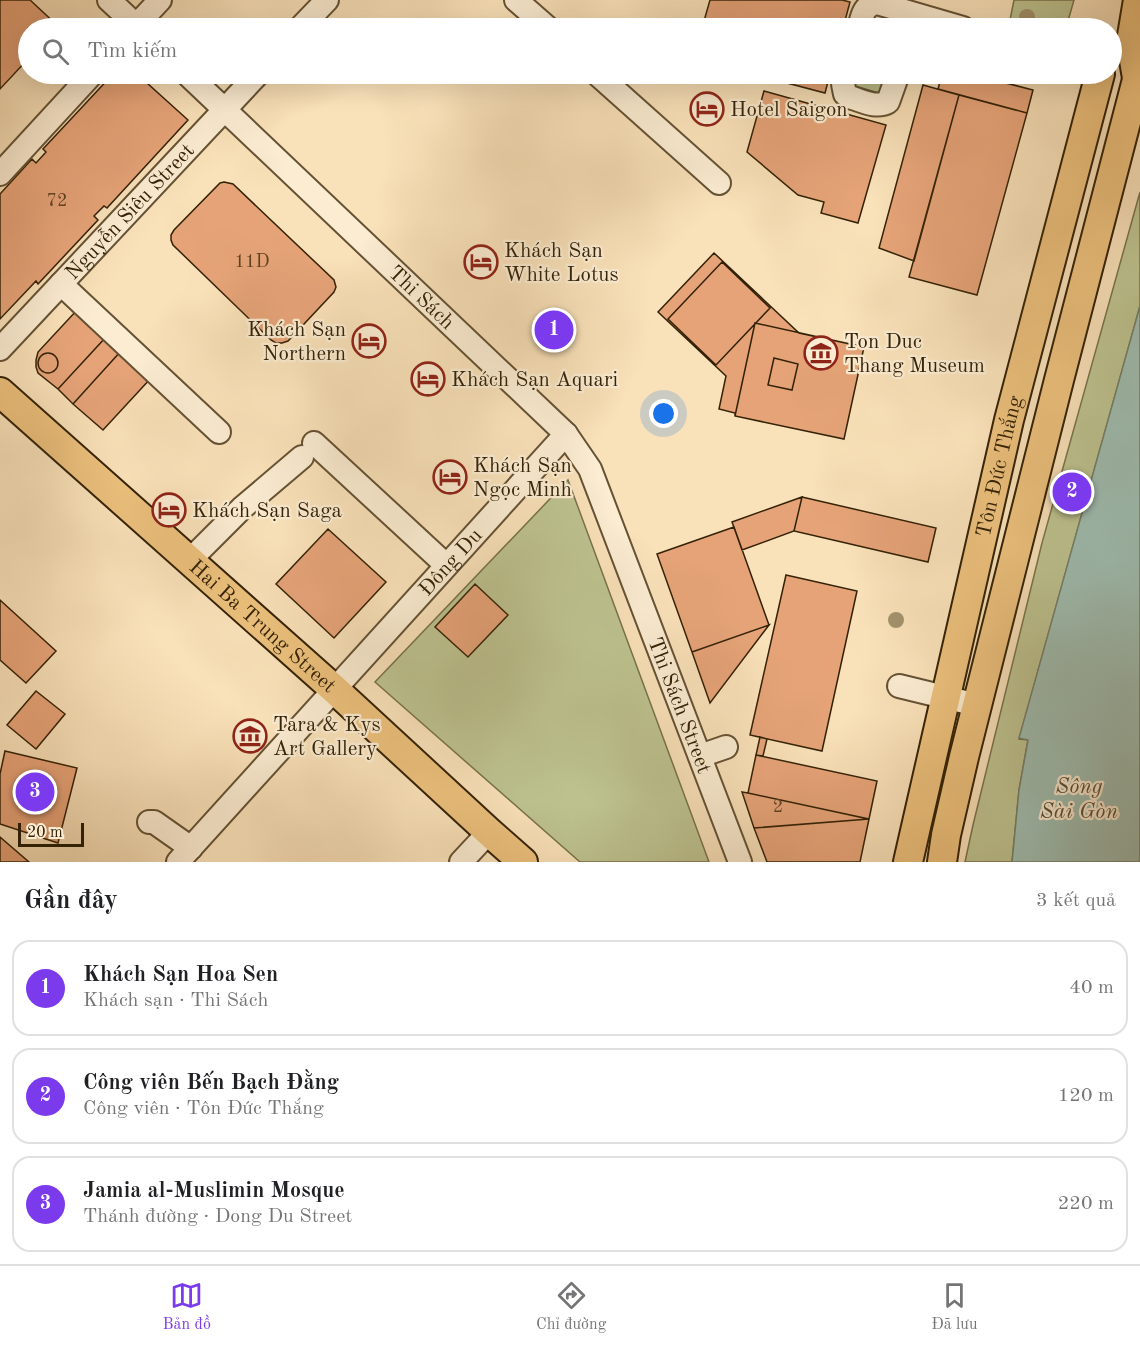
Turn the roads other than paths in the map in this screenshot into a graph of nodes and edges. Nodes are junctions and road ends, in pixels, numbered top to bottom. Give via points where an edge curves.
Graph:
1 (109, 0) edge
2 (160, 0) edge
3 (327, 0) edge
4 (516, 0) edge
5 (1120, 0) edge
6 (1138, 0) edge
7 (126, 18) edge
8 (145, 18) edge
9 (310, 18) edge
10 (537, 18) edge
11 (862, 18) edge
12 (907, 18) edge
13 (1116, 18) edge
14 (1132, 73) edge
15 (84, 84) edge
16 (198, 84) edge
17 (249, 84) edge
18 (608, 84) edge
19 (843, 84) edge
20 (894, 84) edge
21 (1097, 84) edge
22 (225, 110) junction
23 (0, 174) edge
24 (719, 183) dead end
25 (61, 284) junction
26 (0, 349) edge
27 (0, 392) edge
28 (219, 432) dead end
29 (566, 434) junction
30 (190, 560) junction
31 (446, 565) junction
32 (899, 686) dead end
33 (334, 689) junction
34 (945, 698) junction
35 (977, 705) junction
36 (726, 747) dead end
37 (700, 756) junction
38 (149, 822) dead end
39 (489, 832) junction
40 (184, 855) edge
41 (461, 862) edge
42 (523, 862) edge
43 (741, 862) edge
44 (908, 862) edge
45 (942, 862) edge

1 - 7 street
2 - 8 street
3 - 9 street
4 - 10 street
5 - 13 main road
6 - 14 main road, Tôn Đức Thắng via 1131,42
11 - 12 street via 864,10 877,3
14 - 35 main road, Tôn Đức Thắng
15 - 23 street
16 - 22 street, Thi Sách
17 - 22 street, Nguyễn Siêu Street
18 - 24 street
19 - 20 street via 849,97 878,105 888,102
21 - 34 main road, Tôn Đức Thắng via 1008,420
22 - 25 street, Nguyễn Siêu Street
22 - 29 street, Thi Sách
25 - 26 street, Nguyễn Siêu Street
25 - 28 street
27 - 30 main road, Hai Ba Trung Street
29 - 31 street, Đông Du
29 - 37 street, Thi Sách via 590,469
30 - 31 street via 308,450
30 - 33 main road, Hai Ba Trung Street
31 - 33 street, Đông Du
32 - 34 street
33 - 39 main road, Hai Ba Trung Street
33 - 40 street, Đông Du
34 - 35 street
34 - 44 main road, Tôn Đức Thắng
35 - 45 main road, Tôn Đức Thắng
36 - 37 street
37 - 43 street, Thi Sách Street
38 - 40 street via 154,822
39 - 41 street
39 - 42 main road, Hai Ba Trung Street

